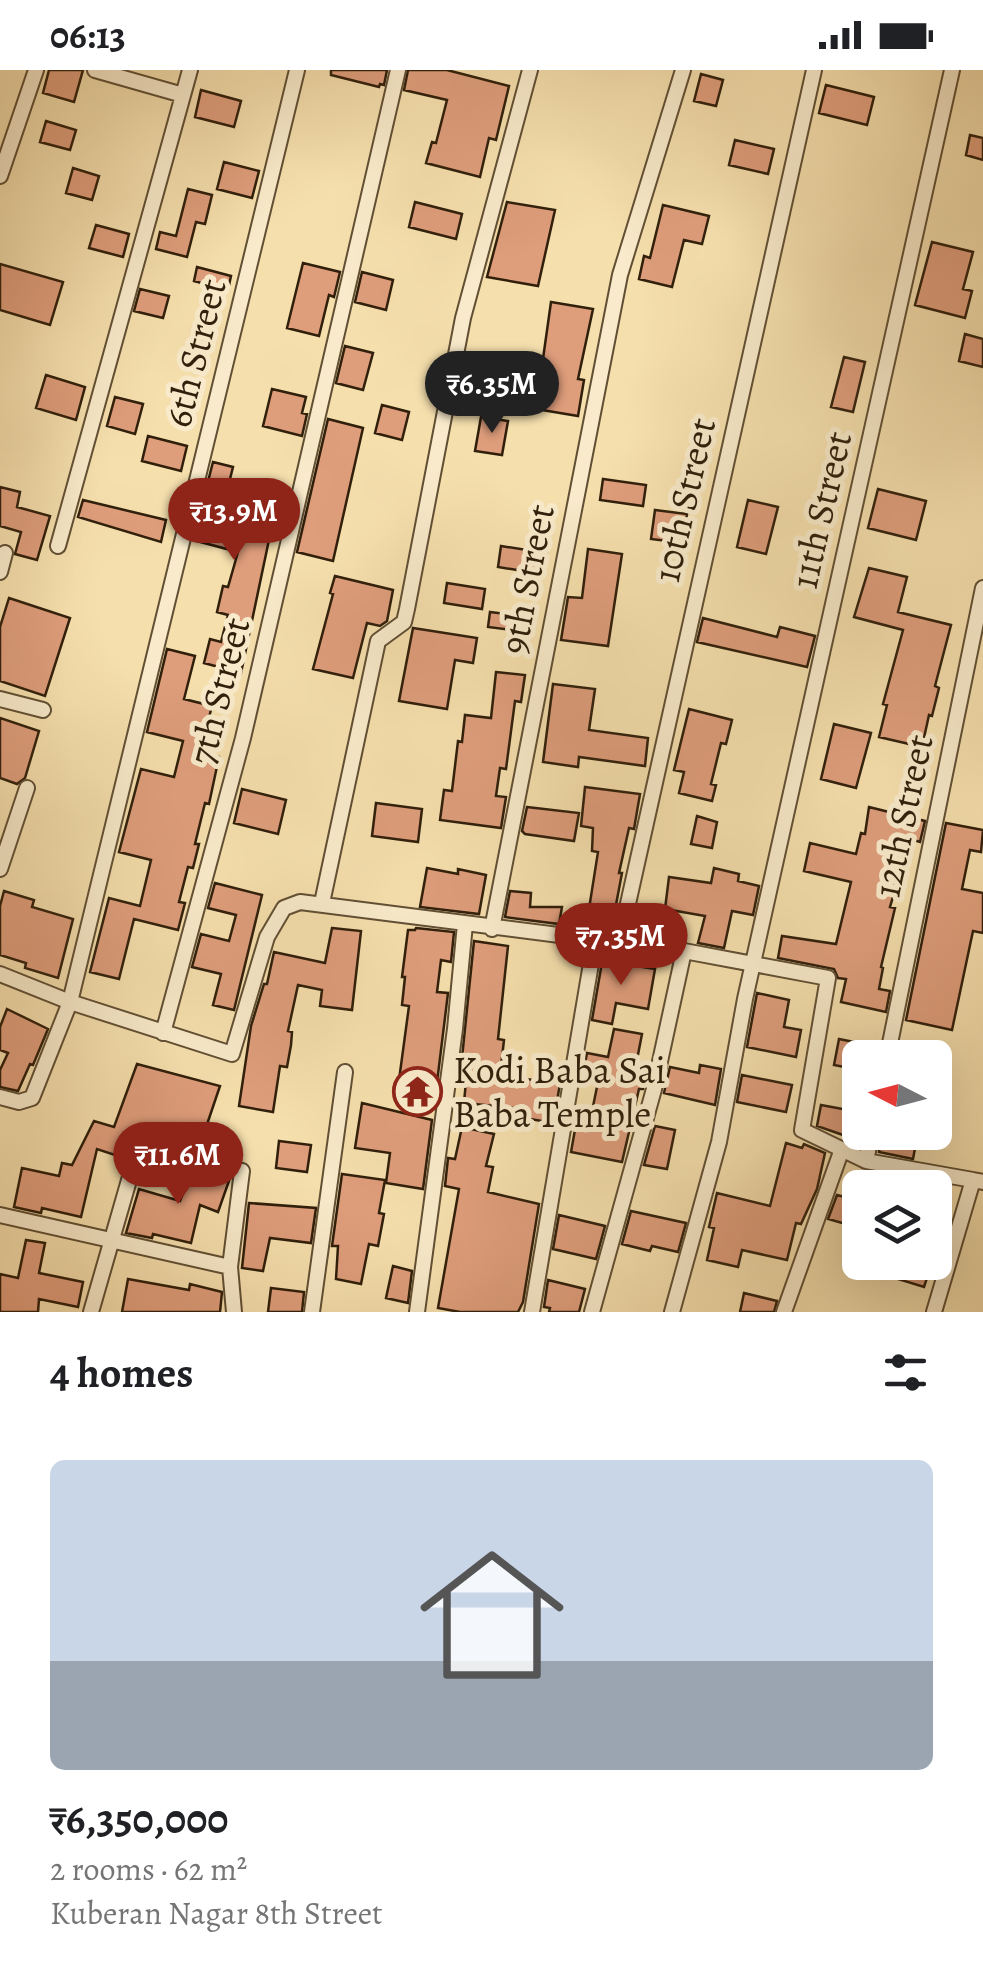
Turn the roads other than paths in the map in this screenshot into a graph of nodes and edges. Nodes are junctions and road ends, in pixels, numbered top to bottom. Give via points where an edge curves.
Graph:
1 (36, 70) edge
2 (95, 70) edge
3 (190, 70) edge
4 (297, 70) edge
5 (398, 70) edge
6 (530, 70) edge
7 (683, 70) edge
8 (814, 70) edge
9 (952, 70) edge
10 (183, 95) junction
11 (0, 176) edge
12 (58, 546) dead end
13 (5, 553) dead end
14 (0, 572) edge
15 (983, 588) edge
16 (0, 699) edge
17 (43, 710) dead end
18 (27, 788) dead end
19 (0, 869) edge
20 (322, 904) junction
21 (466, 924) junction
22 (492, 929) junction
23 (594, 940) junction
24 (619, 944) junction
25 (684, 951) junction
26 (753, 964) junction
27 (0, 974) edge
28 (70, 1002) junction
29 (162, 1033) junction
30 (891, 1040) edge
31 (345, 1072) dead end
32 (0, 1097) edge
33 (140, 1142) dead end
34 (842, 1149) joint
35 (844, 1150) edge
36 (868, 1150) edge
37 (866, 1161) junction
38 (242, 1172) dead end
39 (978, 1181) edge
40 (0, 1215) edge
41 (112, 1240) junction
42 (230, 1267) junction
43 (91, 1312) edge
44 (234, 1312) edge
45 (312, 1312) edge
46 (417, 1312) edge
47 (532, 1312) edge
48 (592, 1312) edge
49 (672, 1312) edge
50 (784, 1312) edge
51 (934, 1312) edge

1 - 11 street
2 - 10 street
3 - 10 street
4 - 28 street, 6th Street
5 - 29 street, 7th Street via 243,738
6 - 20 street via 464,318 404,622 378,642
7 - 22 street, 9th Street via 620,274
8 - 24 street, 10th Street
9 - 26 street, 11th Street
10 - 12 street
13 - 14 street
15 - 30 street, 12th Street
16 - 17 street
18 - 19 street
20 - 21 street
20 - 29 street via 300,902 277,918 232,1054
21 - 22 street
21 - 46 street
22 - 23 street
23 - 24 street
23 - 47 street
24 - 25 street
25 - 26 street
25 - 48 street via 654,1089
26 - 34 street via 828,978 802,1130
26 - 49 street, 11th Street via 720,1142
27 - 28 street
28 - 29 street
28 - 32 street, 6th Street via 32,1098
31 - 45 street
33 - 41 street
34 - 50 street
35 - 37 street
36 - 37 street
37 - 39 street
38 - 42 street
39 - 51 street
40 - 41 street
41 - 42 street
41 - 43 street
42 - 44 street

